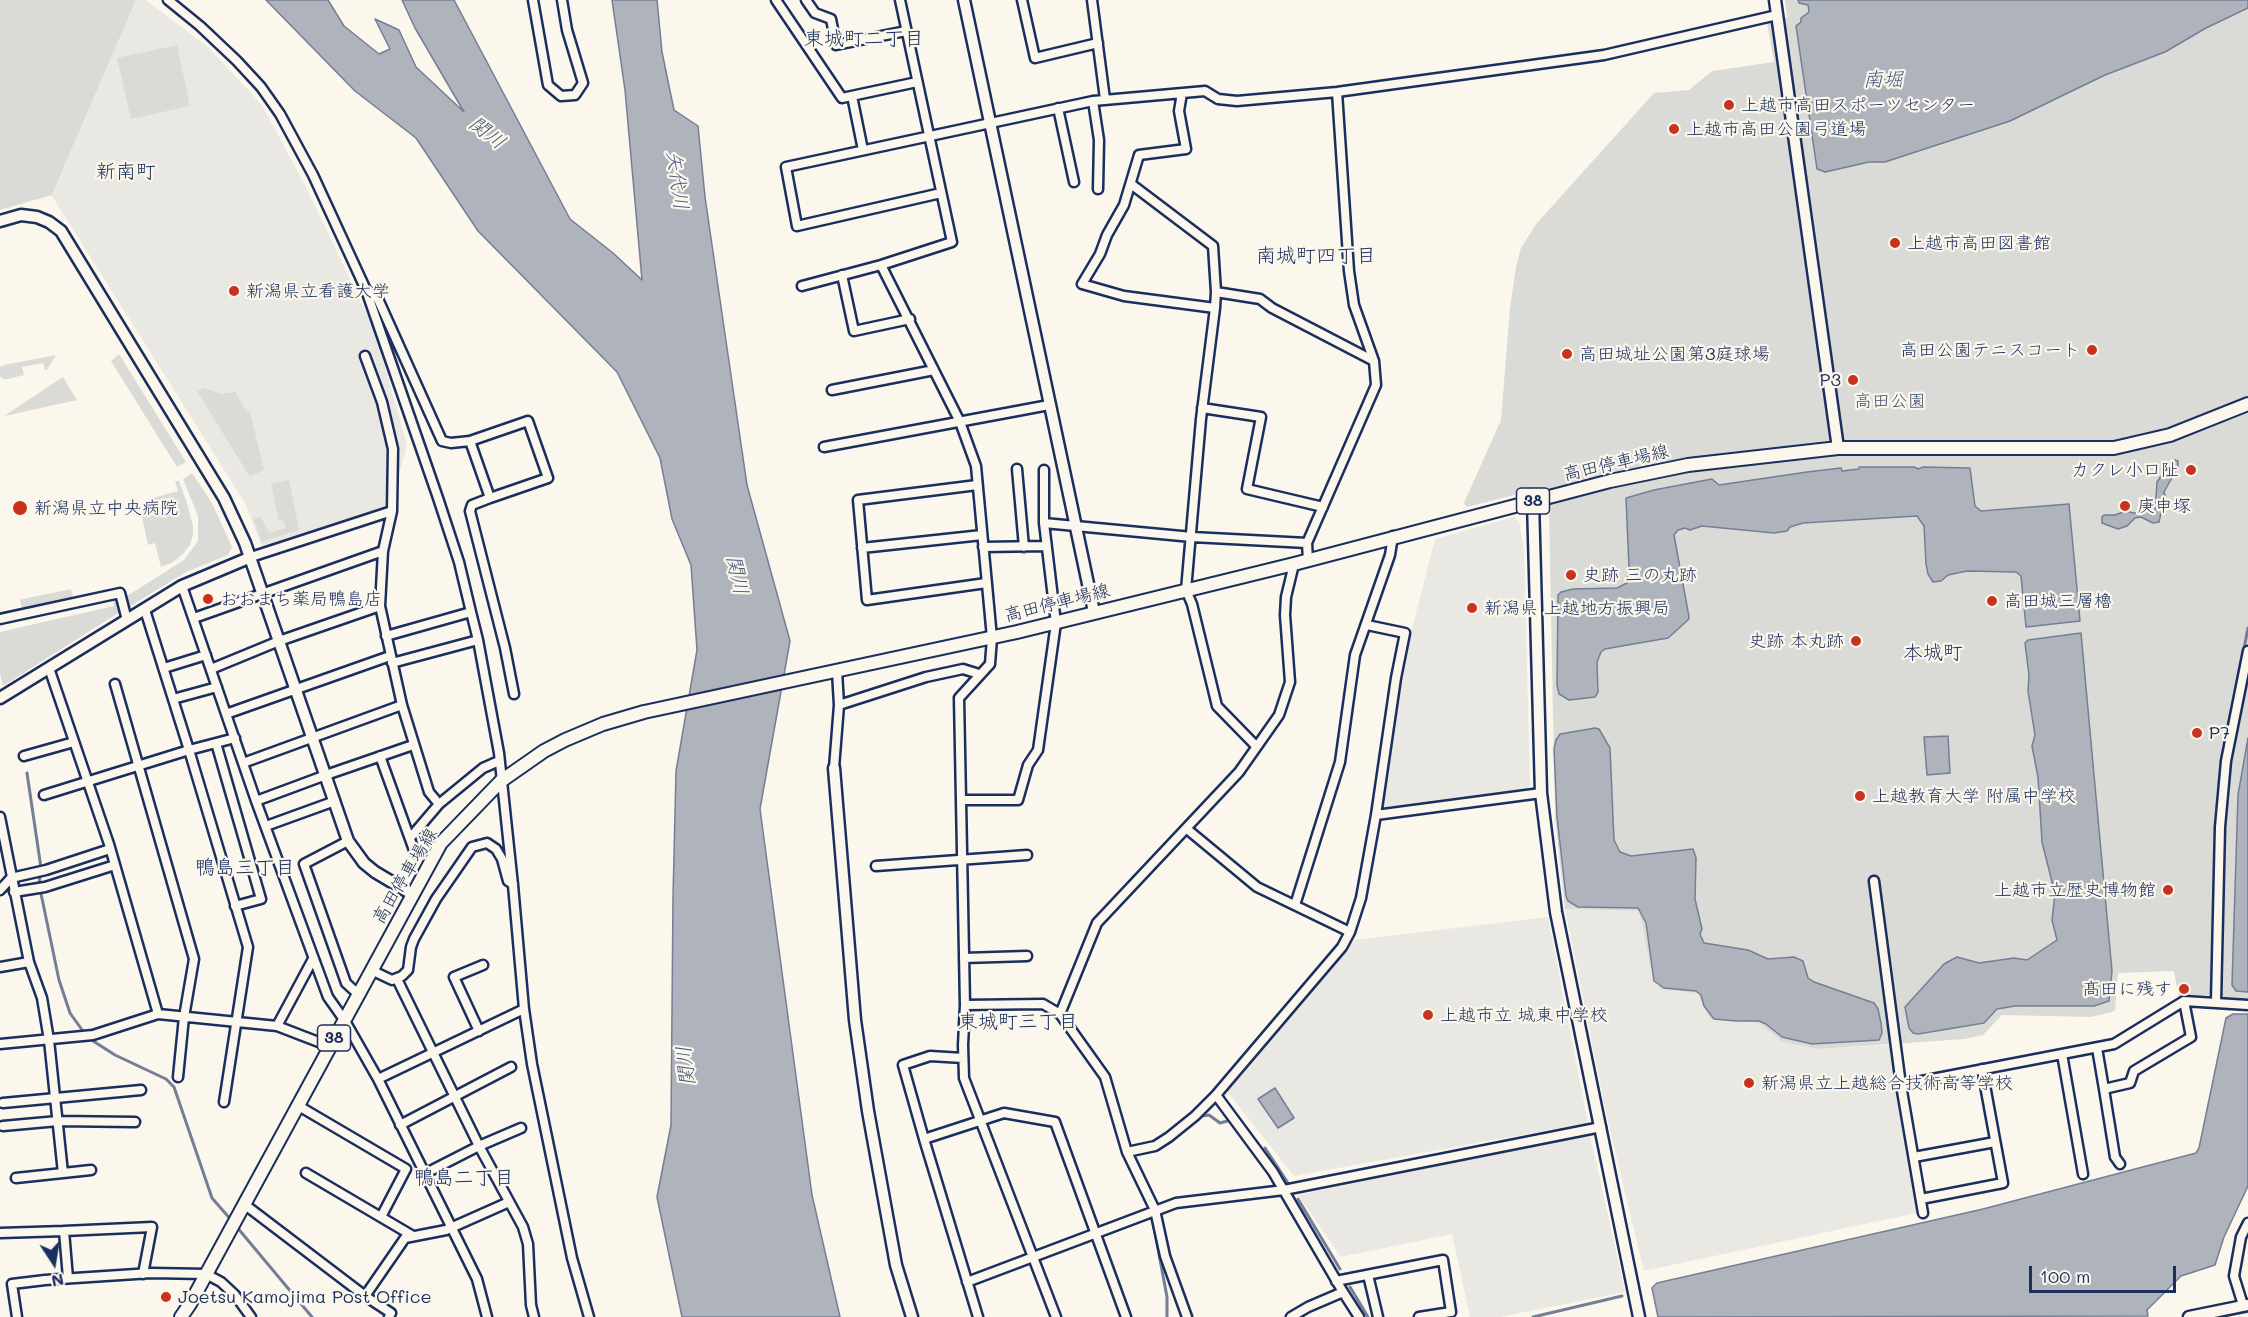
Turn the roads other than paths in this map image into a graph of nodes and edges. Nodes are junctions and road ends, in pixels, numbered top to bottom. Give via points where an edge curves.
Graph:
1 (168, 0) edge
2 (533, 0) edge
3 (562, 0) edge
4 (776, 0) edge
5 (806, 0) edge
6 (900, 0) edge
7 (964, 0) edge
8 (1034, 0) edge
9 (1092, 0) edge
10 (1775, 0) edge
11 (1023, 1) edge
12 (1777, 15) junction
13 (906, 31) junction
14 (1098, 43) junction
15 (917, 82) junction
16 (1337, 92) junction
17 (1182, 93) junction
18 (852, 96) junction
19 (1105, 99) junction
20 (1093, 101) junction
21 (1058, 108) junction
22 (989, 123) junction
23 (929, 136) junction
24 (863, 150) junction
25 (1074, 183) dead end
26 (1131, 184) junction
27 (1098, 189) dead end
28 (941, 193) junction
29 (0, 220) edge
30 (881, 265) junction
31 (842, 275) junction
32 (802, 286) dead end
33 (366, 290) junction
34 (1216, 292) junction
35 (1215, 308) junction
36 (909, 319) junction
37 (365, 356) dead end
38 (1374, 361) junction
39 (934, 370) junction
40 (832, 390) dead end
41 (2248, 404) edge
42 (1049, 405) junction
43 (1202, 408) junction
44 (960, 422) junction
45 (470, 441) junction
46 (824, 447) dead end
47 (1839, 448) junction
48 (1017, 469) dead end
49 (1044, 470) dead end
50 (977, 485) junction
51 (490, 498) junction
52 (1533, 501) junction
53 (1323, 507) junction
54 (392, 511) junction
55 (1044, 523) junction
56 (1074, 525) junction
57 (982, 535) junction
58 (1393, 536) junction
59 (1192, 537) junction
60 (1307, 543) junction
61 (1046, 546) junction
62 (983, 547) junction
63 (1024, 547) junction
64 (862, 548) junction
65 (383, 551) junction
66 (251, 557) junction
67 (1308, 560) junction
68 (1294, 564) junction
69 (986, 583) junction
70 (182, 586) junction
71 (1186, 590) junction
72 (262, 592) junction
73 (380, 606) junction
74 (145, 610) junction
75 (471, 612) junction
76 (1094, 612) junction
77 (194, 618) junction
78 (0, 619) edge
79 (127, 620) junction
80 (1056, 623) junction
81 (1366, 625) junction
82 (386, 636) junction
83 (992, 638) junction
84 (478, 640) junction
85 (279, 641) junction
86 (2248, 651) edge
87 (206, 655) junction
88 (391, 659) junction
89 (49, 668) junction
90 (164, 668) junction
91 (211, 669) junction
92 (831, 672) junction
93 (979, 674) junction
94 (115, 684) dead end
95 (217, 687) junction
96 (296, 689) junction
97 (514, 694) dead end
98 (0, 698) edge
99 (173, 699) junction
100 (402, 705) junction
101 (839, 705) junction
102 (226, 714) junction
103 (235, 738) junction
104 (313, 738) junction
105 (74, 742) junction
106 (216, 743) junction
107 (413, 745) junction
108 (1256, 746) junction
109 (189, 750) junction
110 (24, 756) dead end
111 (380, 756) junction
112 (499, 761) junction
113 (243, 764) junction
114 (139, 765) junction
115 (834, 768) joint
116 (326, 774) junction
117 (505, 778) junction
118 (87, 780) junction
119 (1541, 794) junction
120 (44, 795) dead end
121 (961, 800) junction
122 (256, 801) junction
123 (335, 801) junction
124 (439, 804) junction
125 (1376, 815) junction
126 (0, 817) edge
127 (266, 826) junction
128 (1187, 828) junction
129 (1, 829) edge
130 (410, 838) junction
131 (348, 841) junction
132 (110, 849) junction
133 (415, 853) dead end
134 (1027, 855) dead end
135 (963, 861) junction
136 (115, 865) junction
137 (876, 866) dead end
138 (11, 878) junction
139 (1874, 881) dead end
140 (513, 885) junction
141 (0, 890) edge
142 (14, 892) junction
143 (412, 894) junction
144 (1295, 905) junction
145 (235, 906) junction
146 (1350, 932) junction
147 (1027, 956) dead end
148 (964, 958) junction
149 (314, 959) junction
150 (29, 962) junction
151 (483, 964) dead end
152 (0, 967) edge
153 (371, 970) junction
154 (397, 979) junction
155 (358, 993) junction
156 (2184, 1002) junction
157 (2216, 1002) junction
158 (965, 1005) junction
159 (2248, 1005) edge
160 (524, 1009) junction
161 (158, 1014) junction
162 (1059, 1014) junction
163 (184, 1017) junction
164 (235, 1021) junction
165 (345, 1021) junction
166 (277, 1026) junction
167 (479, 1031) junction
168 (50, 1040) junction
169 (0, 1044) edge
170 (329, 1046) junction
171 (2097, 1048) junction
172 (435, 1053) junction
173 (2062, 1054) junction
174 (963, 1058) junction
175 (511, 1067) dead end
176 (1982, 1069) junction
177 (178, 1077) dead end
178 (378, 1079) junction
179 (1901, 1085) junction
180 (2104, 1089) junction
181 (141, 1090) dead end
182 (1216, 1095) junction
183 (456, 1097) junction
184 (55, 1098) junction
185 (224, 1102) dead end
186 (3, 1103) dead end
187 (297, 1105) junction
188 (980, 1119) junction
189 (58, 1121) junction
190 (135, 1122) dead end
191 (400, 1125) junction
192 (3, 1126) dead end
193 (1601, 1127) junction
194 (521, 1128) dead end
195 (924, 1139) junction
196 (1995, 1142) junction
197 (479, 1146) junction
198 (1127, 1152) junction
199 (1914, 1157) junction
200 (2120, 1164) dead end
201 (91, 1170) dead end
202 (432, 1170) dead end
203 (63, 1173) junction
204 (306, 1173) dead end
205 (2083, 1174) dead end
206 (16, 1178) dead end
207 (1284, 1190) junction
208 (1921, 1199) junction
209 (509, 1202) junction
210 (244, 1204) junction
211 (1155, 1210) junction
212 (1923, 1213) dead end
213 (381, 1217) junction
214 (2248, 1222) edge
215 (451, 1228) junction
216 (64, 1231) junction
217 (0, 1233) edge
218 (1097, 1233) junction
219 (413, 1236) junction
220 (1032, 1257) junction
221 (143, 1274) junction
222 (206, 1274) junction
223 (1368, 1275) junction
224 (68, 1278) junction
225 (1336, 1281) junction
226 (967, 1282) junction
227 (1343, 1292) junction
228 (365, 1296) junction
229 (2246, 1305) edge
230 (18, 1317) edge
231 (181, 1317) edge
232 (251, 1317) edge
233 (389, 1317) edge
234 (487, 1317) edge
235 (534, 1317) edge
236 (589, 1317) edge
237 (912, 1317) edge
238 (978, 1317) edge
239 (1056, 1317) edge
240 (1126, 1317) edge
241 (1186, 1317) edge
242 (1291, 1317) edge
243 (1359, 1317) edge
244 (1378, 1317) edge
245 (1419, 1317) edge
246 (1639, 1317) edge
247 (2189, 1317) edge
248 (2246, 1317) edge

1 - 33 street via 237,61 280,114
2 - 3 street via 548,85 561,96 575,95 583,83
4 - 18 street via 842,98
5 - 13 street via 815,13 831,19 836,45
6 - 13 street
7 - 22 street
8 - 11 street
9 - 14 street
10 - 12 street
11 - 14 street via 1035,58
12 - 16 street via 1604,55
12 - 47 street
13 - 15 street
14 - 19 street
15 - 18 street
15 - 23 street
16 - 17 street via 1237,101 1218,99 1205,91
16 - 38 street via 1349,271 1354,305
17 - 19 street
17 - 26 street via 1179,111 1186,149 1139,155
18 - 24 street
19 - 20 street
20 - 21 street
20 - 27 street via 1099,140
21 - 22 street
21 - 25 street
22 - 23 street
22 - 42 street
23 - 24 street
23 - 28 street
24 - 28 street via 786,167 797,226
26 - 34 street via 1213,246
26 - 35 street via 1082,284 1124,296
28 - 30 street via 952,242
29 - 66 street via 21,215 37,217 61,231 224,498
30 - 31 street
30 - 36 street
31 - 32 street
31 - 36 street via 854,331
33 - 45 street via 378,300 442,441
33 - 75 street via 459,562
34 - 35 street
34 - 38 street via 1260,299
35 - 43 street
36 - 39 street
37 - 54 street via 382,402 393,449
38 - 53 street via 1376,385
39 - 40 street
39 - 44 street
41 - 47 main road, 高田停車場線 / 38 via 2170,435 2114,448
42 - 44 street
42 - 56 street
43 - 53 street via 1261,417 1247,489
43 - 59 street
44 - 46 street
44 - 50 street via 976,466
45 - 51 street
45 - 51 street via 528,421 548,478
47 - 52 main road, 高田停車場線 / 38 via 1688,465
48 - 63 street
49 - 55 street
50 - 57 street
50 - 64 street via 858,500
51 - 97 street via 472,505 470,511
52 - 58 main road, 高田停車場線 / 38
52 - 119 street
53 - 60 street
54 - 65 street
54 - 66 street
55 - 56 street
55 - 61 street
56 - 59 street
56 - 76 street
57 - 62 street
57 - 64 street
58 - 67 main road, 高田停車場線 / 38
58 - 81 street
59 - 60 street
59 - 71 street
60 - 67 street
61 - 63 street
61 - 80 street
62 - 63 street
62 - 69 street
64 - 69 street via 867,600
65 - 72 street
65 - 73 street
66 - 70 street
66 - 72 street
67 - 68 main road, 高田停車場線 / 38
68 - 71 main road, 高田停車場線 / 38
68 - 108 street via 1285,615 1289,691 1280,715
69 - 83 street
70 - 74 street
70 - 77 street
71 - 76 main road, 高田停車場線 / 38
71 - 108 street via 1217,706
72 - 77 street
72 - 85 street
73 - 82 street
73 - 85 street
74 - 79 street
74 - 90 street
75 - 82 street
75 - 84 street
76 - 80 main road, 高田停車場線 / 38
77 - 87 street
78 - 79 street via 120,593
79 - 89 street
80 - 83 main road, 高田停車場線 / 38
80 - 121 street via 1038,750 1028,765 1018,800
81 - 125 street via 1405,633
81 - 144 street via 1355,656 1340,762
82 - 88 street
83 - 92 main road, 高田停車場線 / 38
83 - 93 street via 990,664
84 - 88 street
84 - 112 street
85 - 91 street
85 - 96 street
86 - 157 street via 2226,761 2220,827
87 - 90 street
87 - 91 street
88 - 96 street
88 - 100 street
89 - 98 street
89 - 105 street
90 - 99 street
91 - 95 street
92 - 101 street
92 - 117 main road, 高田停車場線 / 38 via 623,718 565,740
93 - 101 street via 963,669 926,677
93 - 121 street via 959,698
94 - 114 street
95 - 99 street
95 - 102 street
96 - 102 street
96 - 104 street
99 - 109 street
100 - 104 street
100 - 107 street
101 - 115 street
102 - 103 street
103 - 106 street
103 - 113 street
104 - 113 street
104 - 116 street
105 - 110 street
105 - 118 street
106 - 109 street
106 - 145 street via 261,899
107 - 111 street
107 - 124 street via 429,792
108 - 128 street via 1239,772
109 - 114 street
109 - 145 street
111 - 116 street
111 - 130 street
112 - 117 street
112 - 124 street via 483,768
113 - 122 street
114 - 118 street
114 - 163 street via 194,959
115 - 237 street via 855,1020 896,1265
116 - 122 street
116 - 123 street
117 - 140 street
117 - 143 main road, 高田停車場線 / 38 via 441,843
118 - 120 street
118 - 132 street
119 - 125 street
119 - 193 street via 1556,912
121 - 135 street
122 - 127 street
123 - 127 street
123 - 131 street
124 - 130 street
125 - 146 street via 1361,898
126 - 129 street
127 - 149 street
128 - 144 street via 1257,887
128 - 162 street via 1096,923
129 - 138 street
130 - 133 street
131 - 143 street via 364,863
131 - 155 street via 304,864 346,983
132 - 136 street
132 - 138 street
134 - 135 street
135 - 137 street
135 - 148 street
136 - 142 street via 45,887
136 - 161 street
138 - 141 street
138 - 142 street
139 - 179 street
140 - 154 street via 496,849 487,843 472,847 436,899 411,946 408,970
140 - 160 street
142 - 150 street
143 - 153 main road, 高田停車場線 / 38
144 - 146 street
145 - 164 street via 248,947
146 - 182 street via 1342,947
147 - 148 street
148 - 158 street
149 - 165 street via 328,997
149 - 166 street
150 - 152 street
150 - 168 street via 42,998
151 - 167 street via 454,977
153 - 154 street
153 - 155 main road, 高田停車場線 / 38
154 - 172 street
155 - 165 main road, 高田停車場線 / 38
156 - 157 street
156 - 171 street via 2117,1043
156 - 180 street via 2191,1037 2134,1071 2130,1083
157 - 159 street
158 - 162 street via 1043,1004
158 - 174 street
160 - 167 street
160 - 236 street via 556,1187
161 - 163 street
161 - 168 street via 93,1035
162 - 198 street via 1105,1077
163 - 164 street
163 - 177 street
164 - 166 street
164 - 185 street
165 - 170 main road, 高田停車場線 / 38
165 - 178 street
166 - 170 street
167 - 172 street
168 - 169 street
168 - 184 street
170 - 187 main road, 高田停車場線 / 38
171 - 173 street
171 - 180 street
172 - 178 street
172 - 183 street
173 - 176 street
173 - 205 street
174 - 188 street via 964,1078
174 - 195 street via 930,1056 903,1065
175 - 183 street
176 - 179 street
176 - 196 street
178 - 191 street
179 - 199 street
180 - 200 street via 2115,1157
181 - 184 street
182 - 198 street via 1155,1146
182 - 207 street
183 - 191 street
183 - 197 street
184 - 186 street
184 - 189 street
187 - 210 main road, 高田停車場線 / 38
187 - 213 street via 406,1169
188 - 195 street
188 - 218 street via 1004,1113 1054,1122
188 - 220 street
189 - 190 street
189 - 192 street
189 - 203 street
191 - 215 street
193 - 207 street
193 - 246 street
194 - 197 street
195 - 226 street
196 - 199 street
196 - 208 street via 2003,1183
197 - 202 street
197 - 209 street
198 - 211 street
199 - 208 street
201 - 203 street
203 - 206 street
204 - 213 street
207 - 211 street via 1176,1203
207 - 225 street
208 - 212 street
209 - 215 street
209 - 235 street via 528,1244
210 - 222 main road, 高田停車場線 / 38
210 - 228 street
211 - 218 street
211 - 241 street via 1165,1256
213 - 219 street
214 - 229 street via 2241,1237 2234,1276
215 - 219 street
215 - 234 street via 477,1280
216 - 217 street
216 - 221 street via 152,1227
216 - 224 street
218 - 220 street
218 - 240 street
219 - 228 street via 405,1238
220 - 226 street
220 - 239 street
221 - 222 street
221 - 224 street
222 - 231 main road, 高田停車場線 / 38
222 - 232 street via 228,1288
223 - 225 street
223 - 244 street
223 - 245 street via 1443,1260 1451,1312
224 - 230 street via 12,1284
225 - 227 street
226 - 238 street
227 - 242 street
227 - 243 street
228 - 233 street via 391,1313
229 - 247 street
229 - 248 street

